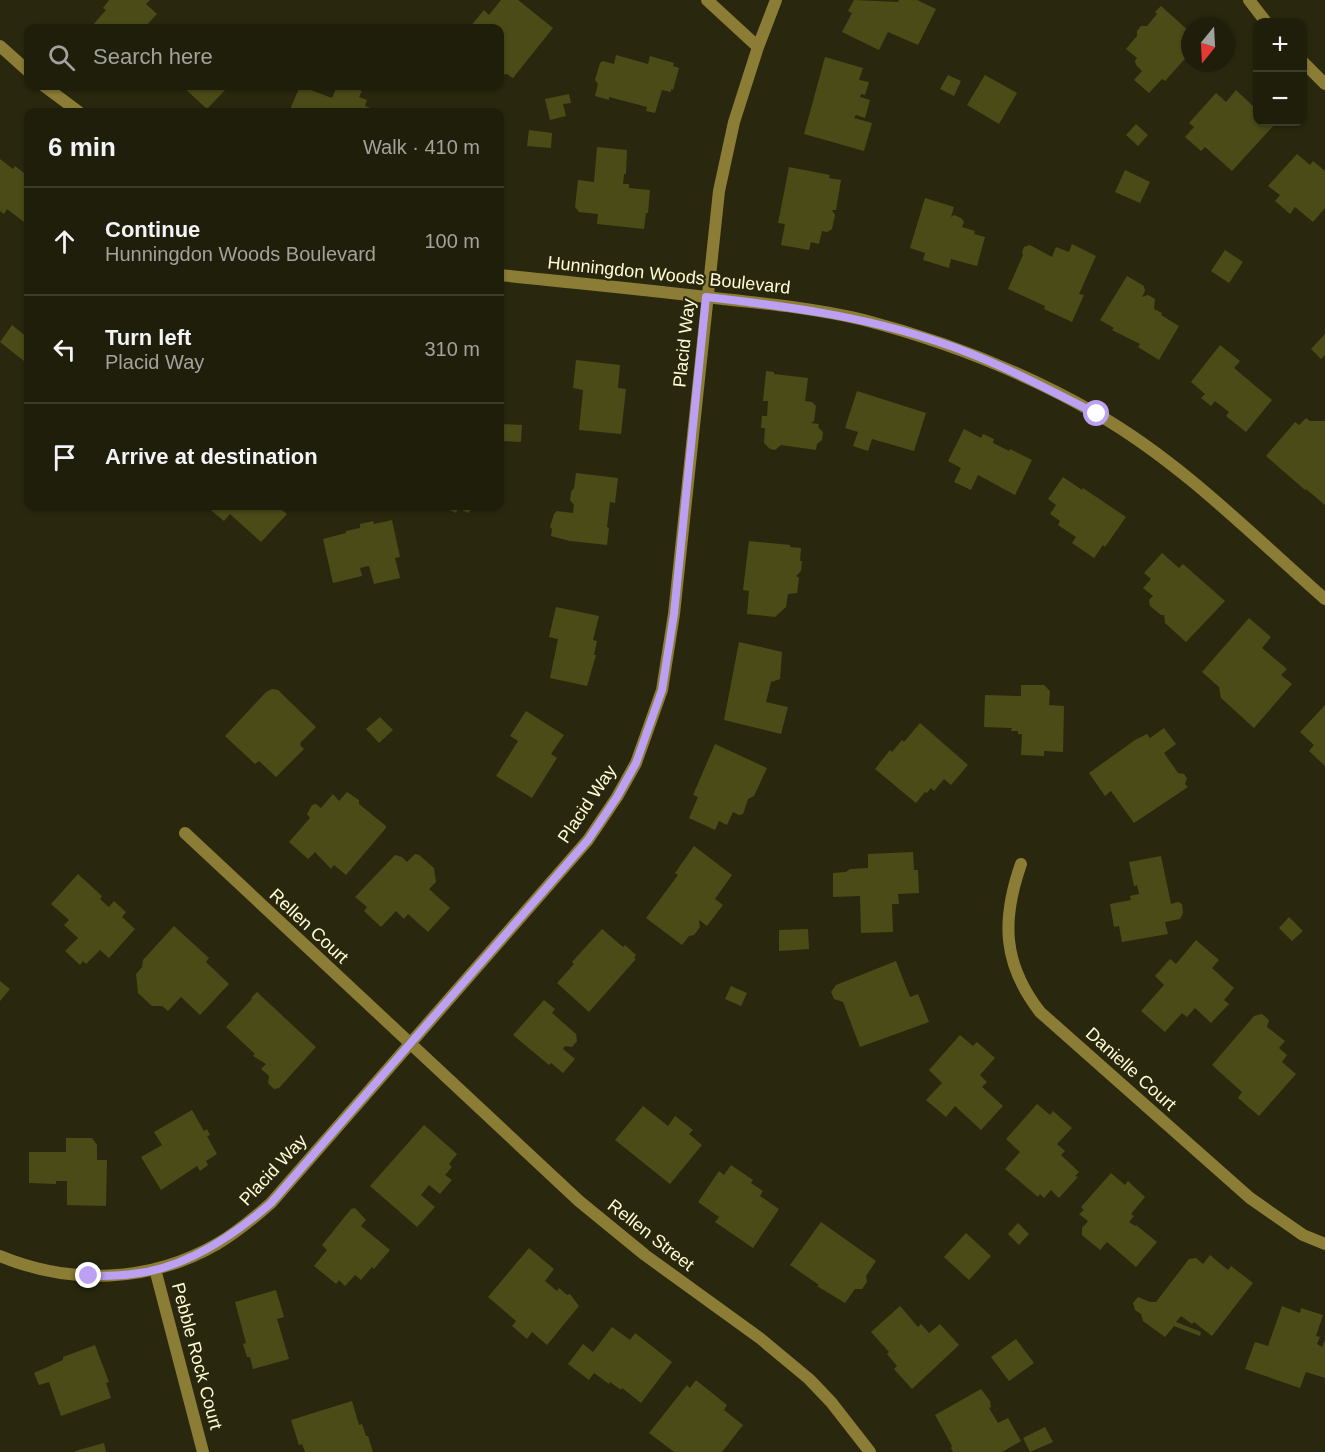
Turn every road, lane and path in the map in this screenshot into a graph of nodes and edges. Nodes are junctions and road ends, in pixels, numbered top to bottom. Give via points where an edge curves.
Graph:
1 (707, 0) edge
2 (776, 0) edge
3 (1249, 0) edge
4 (1263, 18) edge
5 (0, 46) edge
6 (758, 47) junction
7 (24, 67) edge
8 (1307, 67) edge
9 (1325, 84) edge
10 (49, 90) edge
11 (74, 108) edge
12 (504, 275) edge
13 (706, 297) junction
14 (1325, 599) edge
15 (184, 833) dead end
16 (1021, 864) dead end
17 (410, 1044) junction
18 (1325, 1244) edge
19 (0, 1256) edge
20 (155, 1269) junction
21 (203, 1452) edge
22 (870, 1452) edge

1 - 6 street
2 - 6 street, Placid Way
3 - 4 street
5 - 7 street
6 - 13 street, Placid Way via 734,122 719,191
8 - 9 street
10 - 11 street
12 - 13 street, Hunningdon Woods Boulevard
13 - 14 street, Hunningdon Woods Boulevard via 862,320 940,342 1004,368 1097,414 1140,442
13 - 17 street, Placid Way via 674,614 662,690 636,763 588,840
15 - 17 street, Rellen Court
16 - 18 street, Danielle Court via 1011,900 1008,932 1013,965 1025,993 1041,1012 1250,1198 1303,1235
17 - 20 street, Placid Way via 271,1203 216,1245
17 - 22 street, Rellen Street via 579,1202 809,1379
19 - 20 street, Placid Way via 19,1264 80,1276
20 - 21 street, Pebble Rock Court

